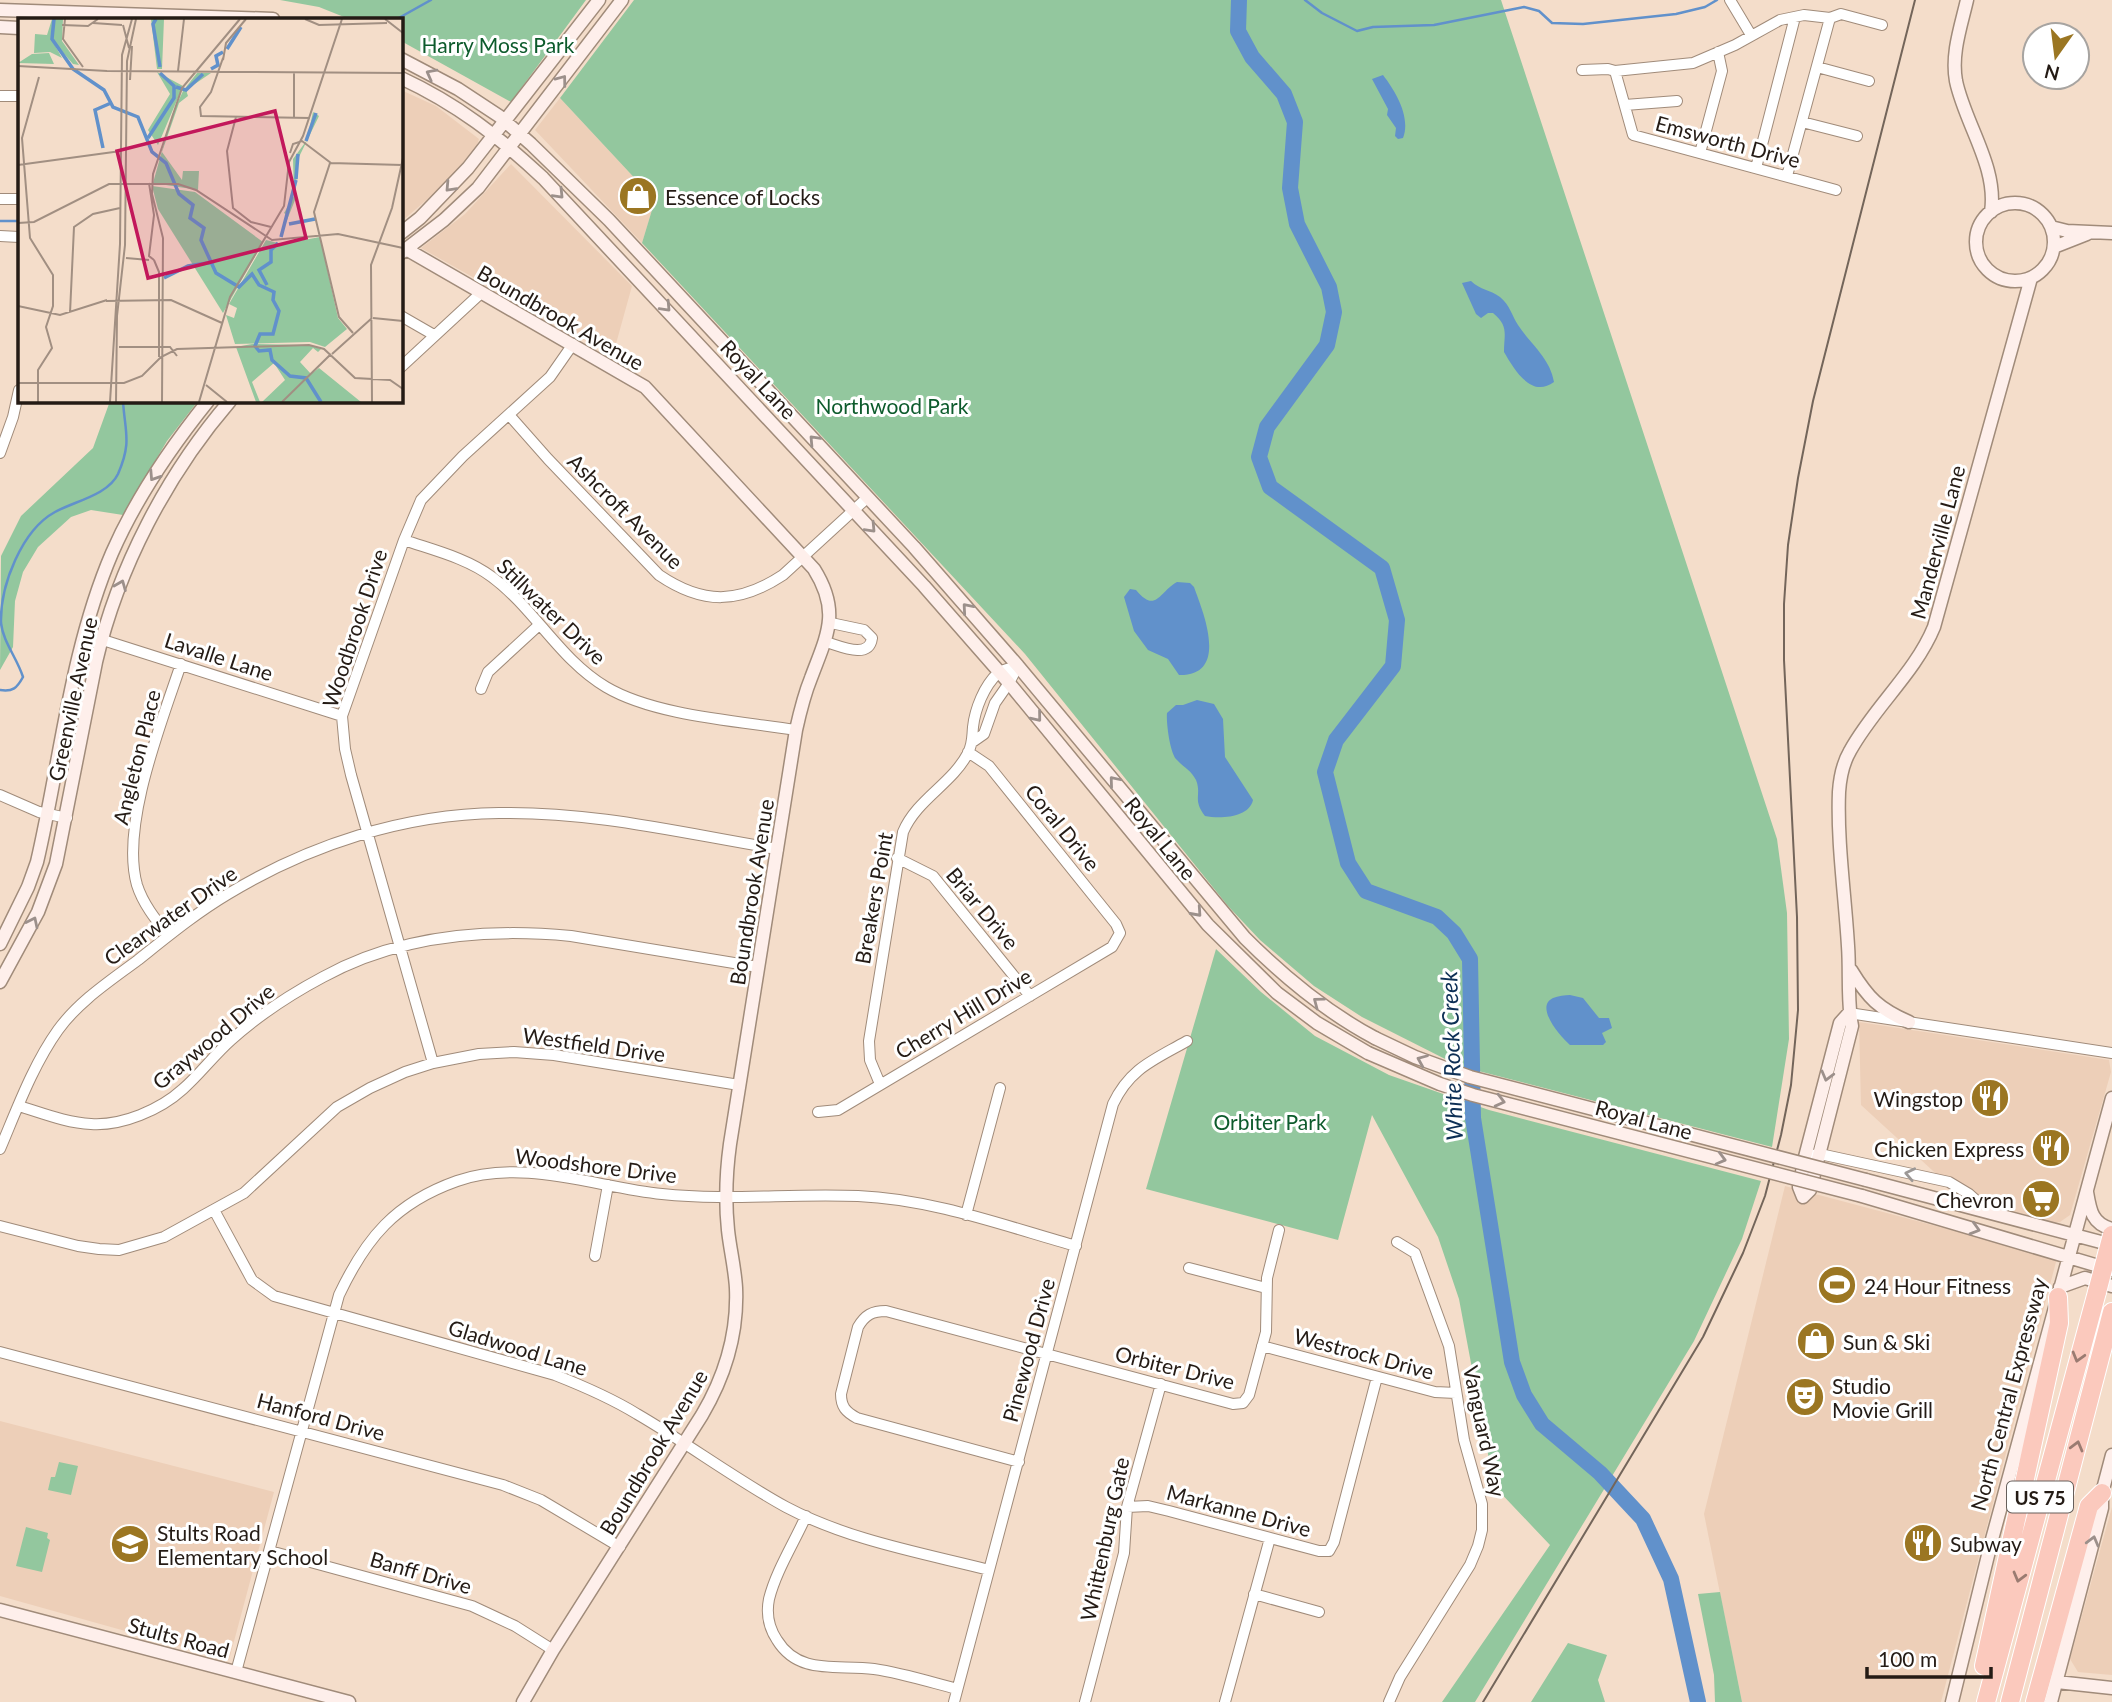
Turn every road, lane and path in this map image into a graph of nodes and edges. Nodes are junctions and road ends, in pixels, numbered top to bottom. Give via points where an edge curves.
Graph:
1 (599, 0) edge
2 (622, 0) edge
3 (1967, 0) edge
4 (1731, 2) edge
5 (0, 10) edge
6 (1795, 17) junction
7 (243, 18) edge
8 (1830, 18) junction
9 (1882, 25) dead end
10 (0, 27) edge
11 (18, 28) edge
12 (1751, 36) junction
13 (1718, 52) junction
14 (402, 60) edge
15 (1817, 67) junction
16 (1582, 71) dead end
17 (1615, 72) junction
18 (402, 78) edge
19 (1869, 81) dead end
20 (0, 96) edge
21 (18, 96) edge
22 (1677, 101) dead end
23 (1625, 106) junction
24 (505, 122) junction
25 (1802, 122) junction
26 (521, 134) junction
27 (495, 135) junction
28 (1857, 136) dead end
29 (510, 147) junction
30 (1700, 153) junction
31 (1756, 168) junction
32 (1787, 176) junction
33 (1991, 181) junction
34 (1836, 190) dead end
35 (0, 199) edge
36 (18, 199) edge
37 (2012, 203) junction
38 (1991, 212) junction
39 (2051, 227) junction
40 (402, 232) edge
41 (2094, 232) junction
42 (2112, 233) edge
43 (0, 236) edge
44 (18, 237) edge
45 (2054, 247) junction
46 (403, 248) edge
47 (2031, 278) junction
48 (2009, 281) junction
49 (481, 293) junction
50 (2023, 313) junction
51 (402, 317) edge
52 (434, 335) junction
53 (573, 344) junction
54 (402, 366) edge
55 (18, 394) edge
56 (207, 402) edge
57 (229, 402) edge
58 (510, 416) junction
59 (180, 439) junction
60 (194, 449) junction
61 (0, 453) edge
62 (867, 498) junction
63 (855, 510) junction
64 (404, 540) junction
65 (803, 557) junction
66 (831, 623) junction
67 (539, 625) junction
68 (84, 634) junction
69 (101, 639) junction
70 (826, 642) junction
71 (181, 664) junction
72 (1018, 666) junction
73 (999, 671) junction
74 (1010, 683) junction
75 (481, 689) dead end
76 (342, 716) junction
77 (796, 730) junction
78 (974, 741) junction
79 (968, 752) junction
80 (0, 795) edge
81 (48, 814) junction
82 (67, 818) junction
83 (368, 832) junction
84 (778, 849) junction
85 (897, 859) junction
86 (1120, 933) joint
87 (168, 935) junction
88 (0, 944) edge
89 (401, 946) junction
90 (1273, 966) junction
91 (1849, 966) junction
92 (758, 967) junction
93 (1261, 978) junction
94 (0, 982) edge
95 (1030, 996) junction
96 (1849, 1013) junction
97 (1909, 1022) junction
98 (1187, 1041) dead end
99 (2112, 1053) edge
100 (433, 1063) junction
101 (880, 1084) junction
102 (739, 1085) junction
103 (1000, 1088) dead end
104 (2112, 1098) edge
105 (19, 1106) junction
106 (818, 1112) dead end
107 (0, 1149) edge
108 (1820, 1154) junction
109 (1805, 1157) junction
110 (608, 1185) junction
111 (2086, 1188) junction
112 (726, 1197) junction
113 (214, 1210) junction
114 (1991, 1214) junction
115 (966, 1215) junction
116 (0, 1226) edge
117 (2112, 1229) edge
118 (1279, 1230) dead end
119 (2074, 1235) junction
120 (2112, 1235) edge
121 (1398, 1242) dead end
122 (2112, 1245) edge
123 (1076, 1246) junction
124 (595, 1256) dead end
125 (2068, 1256) junction
126 (1189, 1268) dead end
127 (2112, 1270) edge
128 (1266, 1288) junction
129 (2104, 1289) edge
130 (2059, 1292) junction
131 (2112, 1312) edge
132 (333, 1314) junction
133 (1262, 1346) junction
134 (0, 1352) edge
135 (1047, 1354) junction
136 (1377, 1377) junction
137 (1161, 1384) junction
138 (1456, 1393) junction
139 (302, 1431) junction
140 (684, 1443) junction
141 (2112, 1455) edge
142 (1018, 1462) junction
143 (2102, 1493) junction
144 (1127, 1507) junction
145 (806, 1516) junction
146 (1270, 1538) junction
147 (620, 1547) junction
148 (270, 1551) junction
149 (989, 1570) junction
150 (1254, 1594) junction
151 (0, 1610) edge
152 (1319, 1612) dead end
153 (553, 1650) junction
154 (236, 1672) junction
155 (2057, 1682) junction
156 (2112, 1688) edge
157 (957, 1689) junction
158 (349, 1702) edge
159 (523, 1702) edge
160 (954, 1702) edge
161 (1085, 1702) edge
162 (1225, 1702) edge
163 (1389, 1702) edge
164 (1952, 1702) edge
165 (1985, 1702) edge
166 (2010, 1702) edge
167 (2035, 1702) edge
168 (2051, 1702) edge

1 - 24 main road
26 -> 2 main road
3 - 33 main road via 1955,72
4 - 12 street
5 - 7 main road
6 - 8 street
6 - 12 street
6 - 31 street
8 - 9 street via 1841,15
8 - 15 street
10 - 11 main road
12 - 13 street
13 - 17 street via 1693,63
13 - 30 street via 1722,71
24 -> 14 main road, Royal Lane via 458,89
15 - 19 street
15 - 25 street
16 - 17 street via 1608,68
17 - 23 street, Emsworth Drive
18 - 27 main road, Royal Lane via 453,104
20 - 21 street
22 - 23 street
23 - 30 street, Emsworth Drive via 1633,135
24 - 26 main road, Royal Lane
24 - 27 main road
25 - 28 street
25 - 32 street
26 - 29 main road
62 -> 26 main road, Royal Lane via 609,220
27 - 29 main road, Royal Lane
27 -> 40 main road via 444,194
29 - 46 main road via 465,201
29 -> 63 main road, Royal Lane via 620,257
30 - 31 street, Emsworth Drive
31 - 32 street, Emsworth Drive
32 - 34 street, Emsworth Drive
33 - 37 main road
33 - 38 main road
35 - 36 street
37 - 38 main road
37 - 39 main road via 2033,208
38 - 48 main road via 1977,234 1976,247 1986,268
39 - 41 main road
39 - 45 main road
41 - 42 main road
41 - 45 main road
43 - 44 street
45 - 47 main road via 2047,266
46 - 49 main road, Boundbrook Avenue
47 - 48 main road
47 - 50 main road, Manderville Lane
48 - 50 main road
49 - 52 street
49 - 53 main road, Boundbrook Avenue
50 - 91 main road, Manderville Lane via 1934,627 1923,650 1860,734 1841,775
51 - 52 street
52 - 54 street
53 - 58 street, Woodbrook Drive via 550,377
53 - 65 main road, Boundbrook Avenue via 645,387
55 - 61 street
56 - 59 main road, Greenville Avenue
57 - 60 main road, Greenville Avenue
58 - 64 street, Woodbrook Drive via 437,481 421,500
58 - 65 street, Ashcroft Avenue via 659,576 677,588 711,598 747,594 783,575
59 - 60 main road
59 -> 68 main road, Greenville Avenue via 147,486 112,553
69 -> 60 main road, Greenville Avenue via 144,532
62 - 63 street, Ashcroft Avenue
72 -> 62 main road, Royal Lane
63 - 65 street, Ashcroft Avenue
63 -> 73 main road, Royal Lane
64 - 67 street, Stillwater Drive via 484,572
64 - 76 street, Woodbrook Drive
65 - 66 main road, Boundbrook Avenue via 823,582
66 - 70 main road, Boundbrook Avenue
66 - 70 street via 864,630 872,638 871,644 860,651
67 - 75 street via 488,672
67 - 77 street, Stillwater Drive via 587,673 627,698 666,709
68 - 69 street, Lavalle Lane
68 - 81 main road, Greenville Avenue
69 - 71 street, Lavalle Lane
69 - 82 main road, Greenville Avenue
70 - 77 main road, Boundbrook Avenue via 803,698
71 - 76 street, Lavalle Lane
71 - 87 street, Angleton Place via 148,770 134,845 134,873 141,896
72 - 73 street
72 - 74 street, Breakers Point
90 -> 72 main road, Royal Lane
73 - 74 main road, Royal Lane
73 - 78 street, Breakers Point via 978,705
74 - 78 street, Breakers Point via 995,703 984,734
74 -> 93 main road, Royal Lane via 1189,904
76 - 83 street, Woodbrook Drive via 345,749
77 - 84 main road, Boundbrook Avenue
78 - 79 street, Breakers Point
79 - 85 street, Breakers Point via 955,773 907,821
79 - 86 street, Coral Drive via 989,766
80 - 81 street
81 - 82 street
81 - 88 main road, Greenville Avenue via 28,887
94 -> 82 main road, Greenville Avenue via 48,887
83 - 84 street, Clearwater Drive via 467,815 536,813
83 - 87 street, Clearwater Drive via 257,877
83 - 89 street, Woodbrook Drive
84 - 92 main road, Boundbrook Avenue
85 - 95 street, Briar Drive via 933,876
85 - 101 street, Breakers Point via 869,1041 870,1060
86 - 95 street, Cherry Hill Drive via 1112,947
87 - 105 street, Clearwater Drive via 88,999 58,1030
89 - 92 street, Graywood Drive via 476,934 543,934
89 - 100 street, Woodbrook Drive
89 - 105 street, Graywood Drive via 326,975 294,994 231,1040 183,1090 148,1111 91,1124
90 - 93 main road
114 -> 90 main road, Royal Lane, bridge via 1470,1077 1376,1038 1335,1014
91 - 96 main road, Manderville Lane
91 - 97 main road via 1878,1006
92 - 102 main road, Boundbrook Avenue
93 -> 125 main road, Royal Lane, bridge via 1317,1023 1440,1084
95 - 101 street, Cherry Hill Drive
96 - 97 street
96 - 108 main road, Manderville Lane via 1852,1026
96 -> 109 main road, Manderville Lane via 1840,1023
97 - 99 street
98 - 123 street, Pinewood Drive via 1138,1070 1120,1089
100 - 102 street, Westfield Drive via 514,1052
100 - 113 street, Westfield Drive via 370,1088 337,1107 260,1181
101 - 106 street, Cherry Hill Drive via 838,1110
102 - 112 main road, Boundbrook Avenue
103 - 115 street
104 - 111 main road, North Central Expressway
105 - 107 street, Clearwater Drive
108 - 109 street
108 - 109 main road, Manderville Lane via 1810,1190 1803,1197 1799,1187
114 -> 108 street via 1949,1182
110 - 112 street, Woodshore Drive via 657,1194
110 - 124 street
110 - 132 street, Woodshore Drive via 541,1174 494,1173 421,1196 383,1226 363,1250
111 - 117 main road via 2092,1215
111 - 119 main road, North Central Expressway
112 - 115 street, Woodshore Drive via 860,1196
112 - 140 main road, Boundbrook Avenue via 736,1286 733,1330 722,1377
113 - 116 street, Westfield Drive via 164,1237 119,1250 78,1246
113 - 132 street, Gladwood Lane via 244,1268 263,1290 287,1302
114 - 119 main road, Royal Lane
115 - 123 street, Woodshore Drive
118 - 128 street, Orbiter Drive
119 - 122 main road, Royal Lane
119 - 125 main road, North Central Expressway
120 - 129 highway, US 75, bridge
121 - 138 street, Vanguard Way via 1415,1252 1449,1346
123 - 135 street, Pinewood Drive
125 - 127 main road, Royal Lane
125 - 130 main road, North Central Expressway
126 - 128 street
128 - 133 street, Orbiter Drive
129 - 130 main road via 2085,1278
129 -> 165 highway, US 75
130 - 164 main road, North Central Expressway
130 - 165 highway via 2059,1323 1982,1675
166 -> 131 highway, US 75
132 - 139 street, Woodshore Drive
132 - 140 street, Gladwood Lane via 555,1375 607,1398
133 - 136 street, Westrock Drive
133 - 137 street, Orbiter Drive via 1243,1403
134 - 139 street, Hanford Drive
135 - 137 street, Orbiter Drive
135 - 142 street, Pinewood Drive
135 - 142 street, Orbiter Drive via 875,1311 863,1318 849,1359 841,1394 847,1413
136 - 138 street, Westrock Drive
136 - 146 street, Markanne Drive via 1329,1551
137 - 144 street, Whittenburg Gate
138 - 163 street, Vanguard Way via 1482,1504 1482,1530 1470,1565
139 - 147 street, Hanford Drive via 503,1485 541,1500
139 - 148 street, Woodshore Drive
140 - 145 street, Gladwood Lane
140 - 147 main road, Boundbrook Avenue
141 - 143 main road
142 - 149 street, Pinewood Drive
155 -> 143 main road
143 - 167 highway via 2089,1506
144 - 146 street, Markanne Drive via 1148,1506
144 - 161 street, Whittenburg Gate via 1124,1553
145 - 149 street, Gladwood Lane via 856,1535
145 - 157 street via 768,1601 769,1624 783,1650 807,1665 880,1670
146 - 150 street
147 - 153 main road, Boundbrook Avenue
148 - 153 street, Banff Drive via 472,1606
148 - 154 street, Woodshore Drive
149 - 157 street, Pinewood Drive
150 - 152 street
150 - 162 street
151 - 154 main road, Stults Road
153 - 159 main road, Boundbrook Avenue
154 - 158 main road, Stults Road
155 - 156 main road
155 - 168 main road
157 - 160 street, Pinewood Drive

